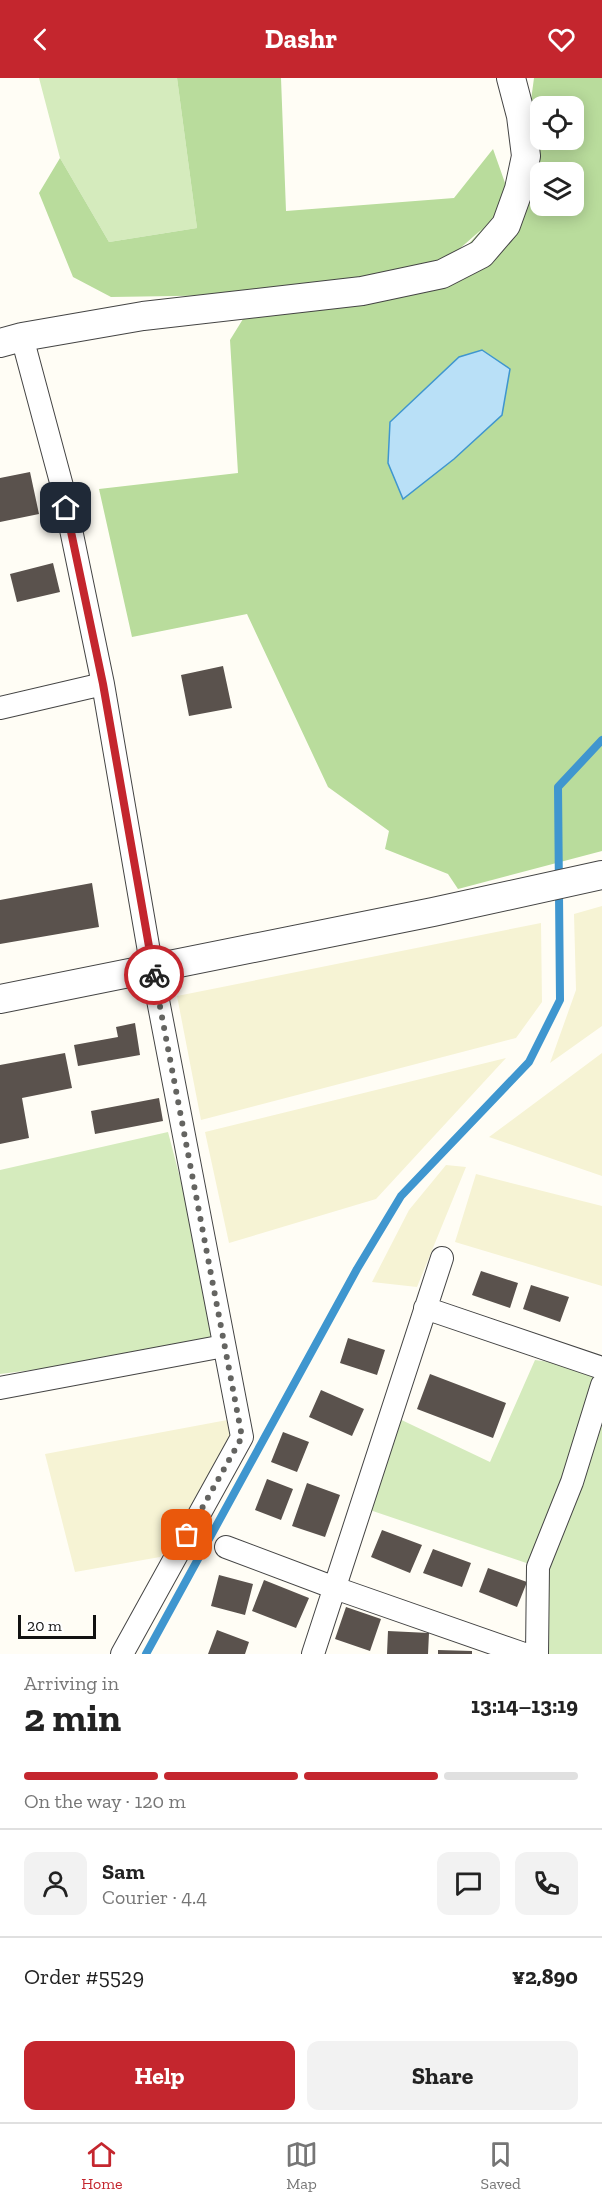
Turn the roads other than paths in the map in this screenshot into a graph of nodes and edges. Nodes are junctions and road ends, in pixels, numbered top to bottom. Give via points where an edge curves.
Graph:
1 (510, 78) edge
2 (11, 340) edge
3 (103, 684) junction
4 (0, 708) edge
5 (602, 875) edge
6 (152, 969) junction
7 (0, 999) edge
8 (442, 1258) dead end
9 (425, 1308) junction
10 (224, 1346) junction
11 (602, 1368) edge
12 (602, 1385) edge
13 (0, 1388) edge
14 (226, 1547) dead end
15 (334, 1588) junction
16 (122, 1654) edge
17 (313, 1654) edge
18 (524, 1654) edge
19 (537, 1654) edge

1 - 2 street via 521,116 526,156 506,225 481,254 442,274 362,291 143,316
2 - 3 street via 62,486
3 - 4 street
3 - 6 street
5 - 6 street
6 - 7 street
6 - 10 street
8 - 9 street
9 - 11 street
9 - 15 street
10 - 13 street
10 - 16 street via 242,1437
12 - 19 street via 572,1482 538,1567
14 - 15 street
15 - 17 street
15 - 18 street

